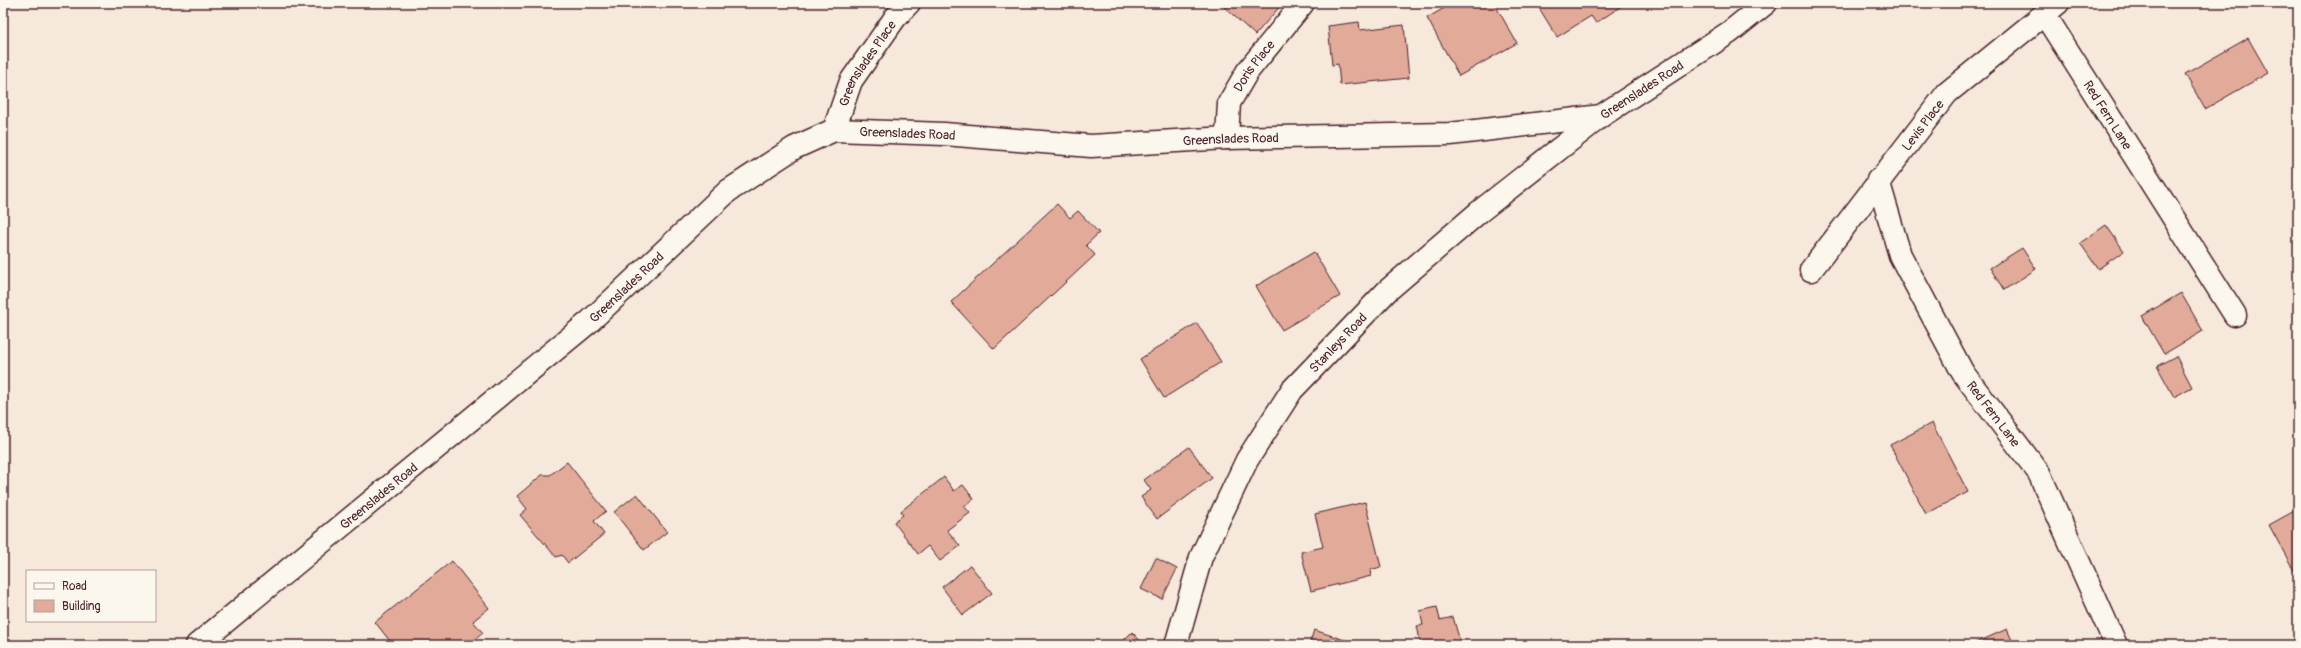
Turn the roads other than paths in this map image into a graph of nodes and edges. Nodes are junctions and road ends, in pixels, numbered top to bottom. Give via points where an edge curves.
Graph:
1 (909, 3) edge
2 (1303, 3) edge
3 (1766, 3) edge
4 (2052, 9) edge
5 (1601, 116) junction
6 (834, 130) junction
7 (1227, 138) junction
8 (1878, 180) junction
9 (1811, 270) dead end
10 (2235, 315) dead end
11 (197, 645) edge
12 (1176, 645) edge
13 (2116, 645) edge

1 - 6 street, Greenslades Place via 895,18 851,81
2 - 7 street, Doris Place via 1247,72 1229,103
3 - 5 street, Greenslades Road via 1730,32
4 - 8 street, Levis Place via 1947,93
4 - 10 street, Red Fern Lane
5 - 7 street, Greenslades Road via 1450,134
5 - 12 street, Stanleys Road via 1479,212 1387,291 1292,390 1247,460 1201,557
6 - 7 street, Greenslades Road via 944,134 1091,146
6 - 11 street, Greenslades Road via 794,148 728,191 589,322
8 - 9 street, Levis Place
8 - 13 street, Red Fern Lane via 1900,255 1963,373 2039,473

